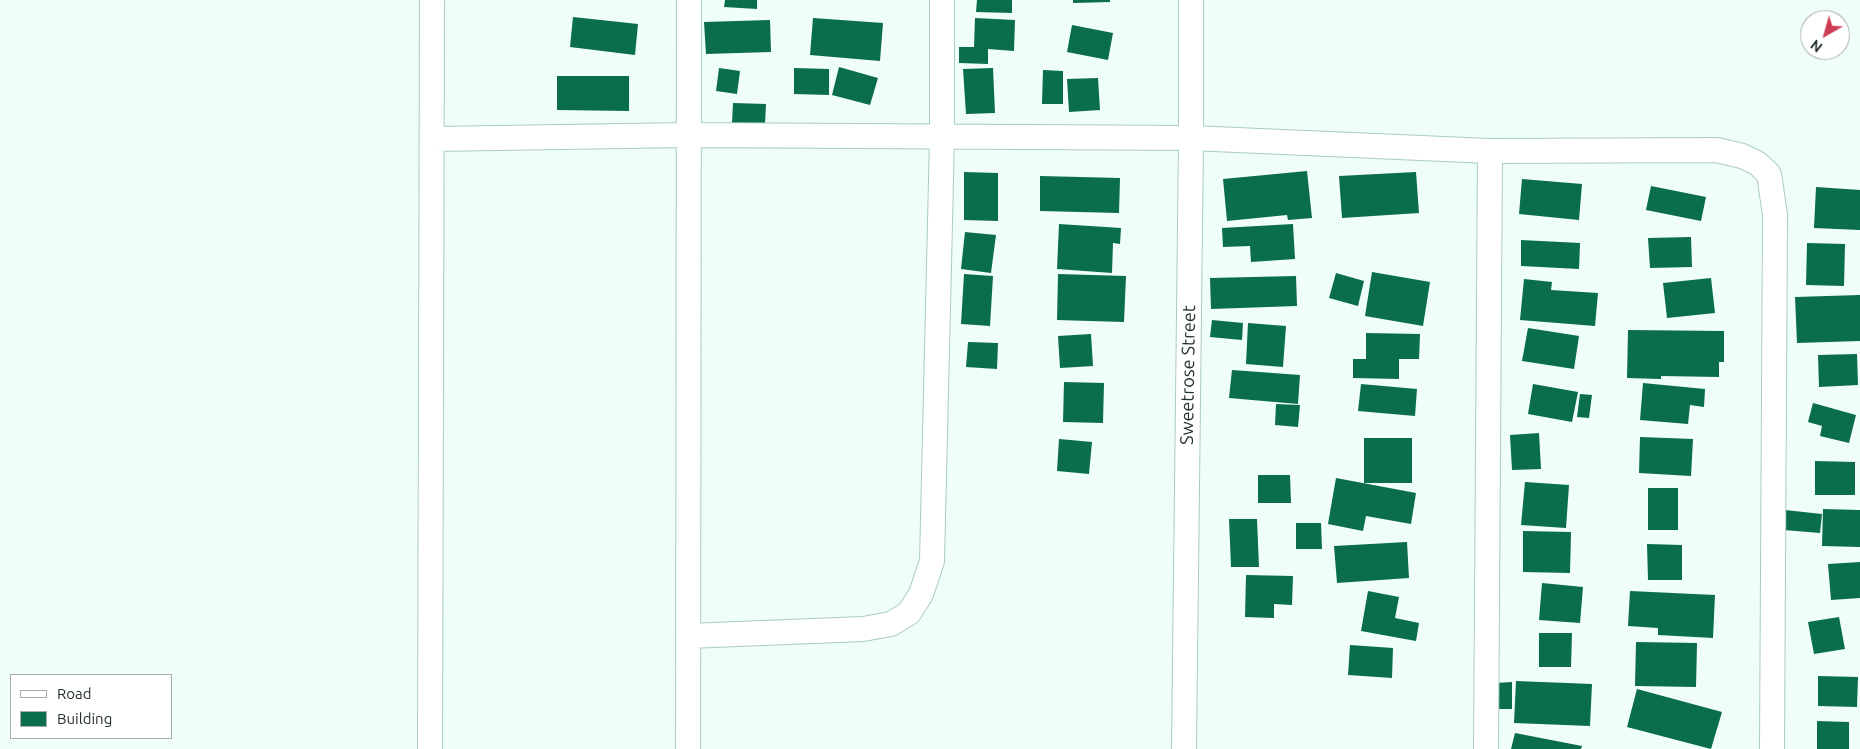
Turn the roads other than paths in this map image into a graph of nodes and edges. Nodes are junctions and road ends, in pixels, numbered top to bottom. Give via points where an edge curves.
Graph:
1 (432, 0) edge
2 (688, 0) edge
3 (942, 0) edge
4 (1191, 0) edge
5 (688, 135) junction
6 (942, 138) junction
7 (1191, 138) junction
8 (433, 139) junction
9 (1490, 151) junction
10 (688, 636) junction
11 (430, 749) edge
12 (688, 749) edge
13 (1184, 749) edge
14 (1486, 749) edge
15 (1772, 749) edge

1 - 8 street
2 - 5 street
3 - 6 street
4 - 7 street, Sweetrose Street
5 - 6 street
5 - 8 street
5 - 10 street
6 - 7 street
6 - 10 street via 932,561 921,594 903,617 890,624 863,629
7 - 9 street
7 - 13 street, Sweetrose Street
8 - 11 street
9 - 14 street
9 - 15 street via 1717,150 1757,162 1769,174 1775,215
10 - 12 street

